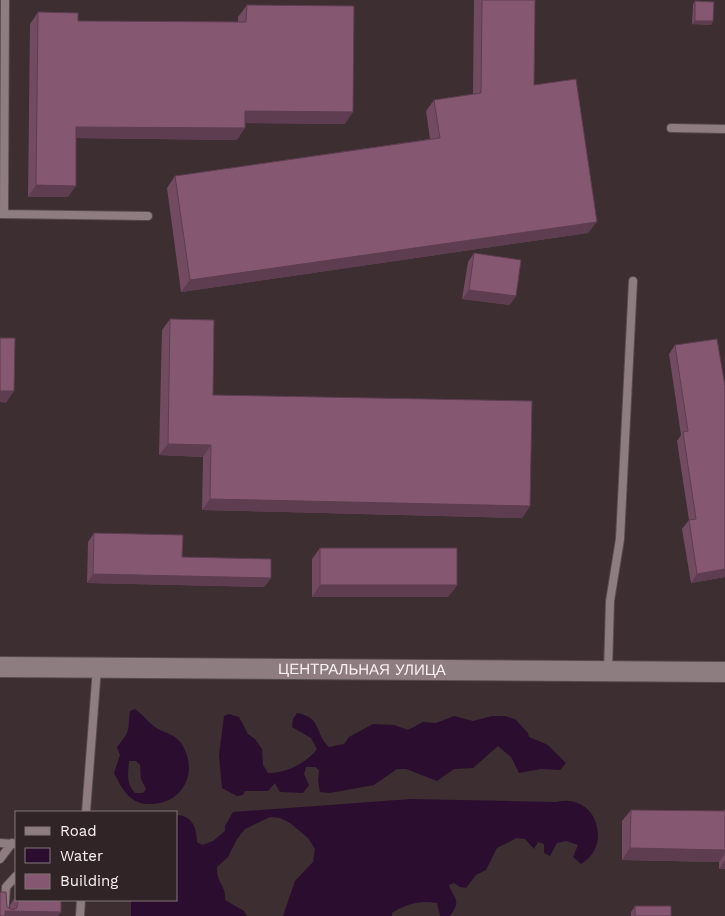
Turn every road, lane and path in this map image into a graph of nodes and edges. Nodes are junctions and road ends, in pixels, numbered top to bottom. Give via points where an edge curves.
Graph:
1 (5, 0) edge
2 (671, 128) dead end
3 (725, 128) edge
4 (2, 214) edge
5 (148, 216) dead end
6 (633, 281) dead end
7 (97, 666) junction
8 (0, 667) edge
9 (608, 671) junction
10 (725, 672) edge
11 (86, 811) edge
12 (0, 843) edge
13 (14, 844) edge
14 (0, 859) edge
15 (15, 877) edge
16 (3, 887) edge
17 (81, 901) edge
18 (4, 916) edge
19 (80, 916) edge

1 - 4 lane
2 - 3 lane
4 - 5 lane
6 - 9 lane via 620,539 610,601
7 - 8 street, ЦЕНТРАЛЬНАЯ УЛИЦА
7 - 9 street, ЦЕНТРАЛЬНАЯ УЛИЦА
7 - 11 lane
9 - 10 street, ЦЕНТРАЛЬНАЯ УЛИЦА
12 - 13 lane
13 - 14 lane
15 - 16 lane
16 - 18 lane
17 - 19 lane

